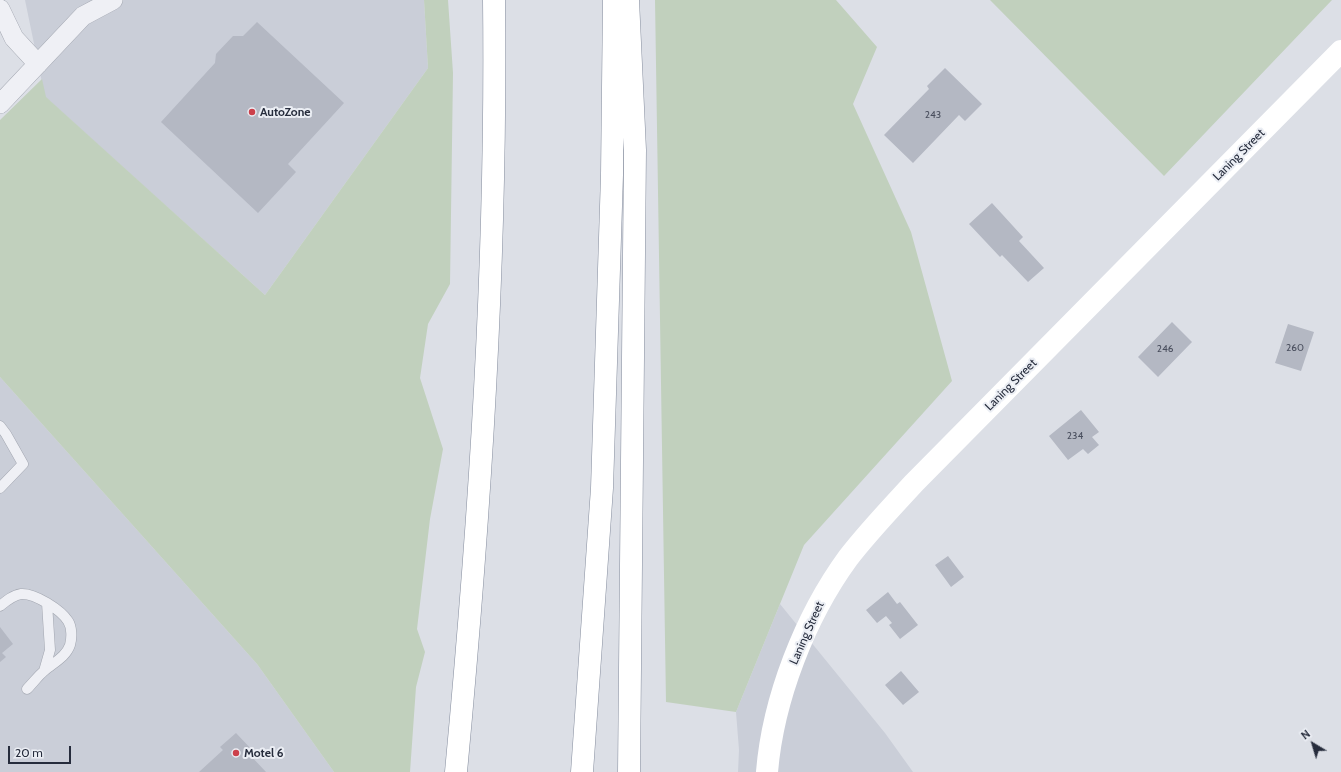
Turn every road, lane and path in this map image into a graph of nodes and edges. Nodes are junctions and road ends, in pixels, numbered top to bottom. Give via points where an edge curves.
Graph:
1 (113, 0) edge
2 (494, 0) edge
3 (614, 0) edge
4 (628, 0) edge
5 (0, 9) edge
6 (1341, 51) edge
7 (38, 64) junction
8 (0, 104) edge
9 (0, 426) edge
10 (0, 488) edge
11 (46, 602) junction
12 (0, 606) edge
13 (44, 671) junction
14 (27, 689) dead end
15 (456, 772) edge
16 (582, 772) edge
17 (629, 772) edge
18 (767, 772) edge

1 - 7 street via 83,16
2 - 15 main road via 493,169 488,331 469,633
3 - 16 main road via 612,175 603,465
4 - 17 main road via 635,150
5 - 7 street via 14,38
6 - 18 main road, Laning Street via 914,483 848,558 802,638 775,724
7 - 8 street
9 - 10 lane via 23,464
11 - 12 lane via 33,595 20,594
11 - 13 lane via 50,650
11 - 13 lane via 69,621 72,633 70,645 61,657
13 - 14 lane

